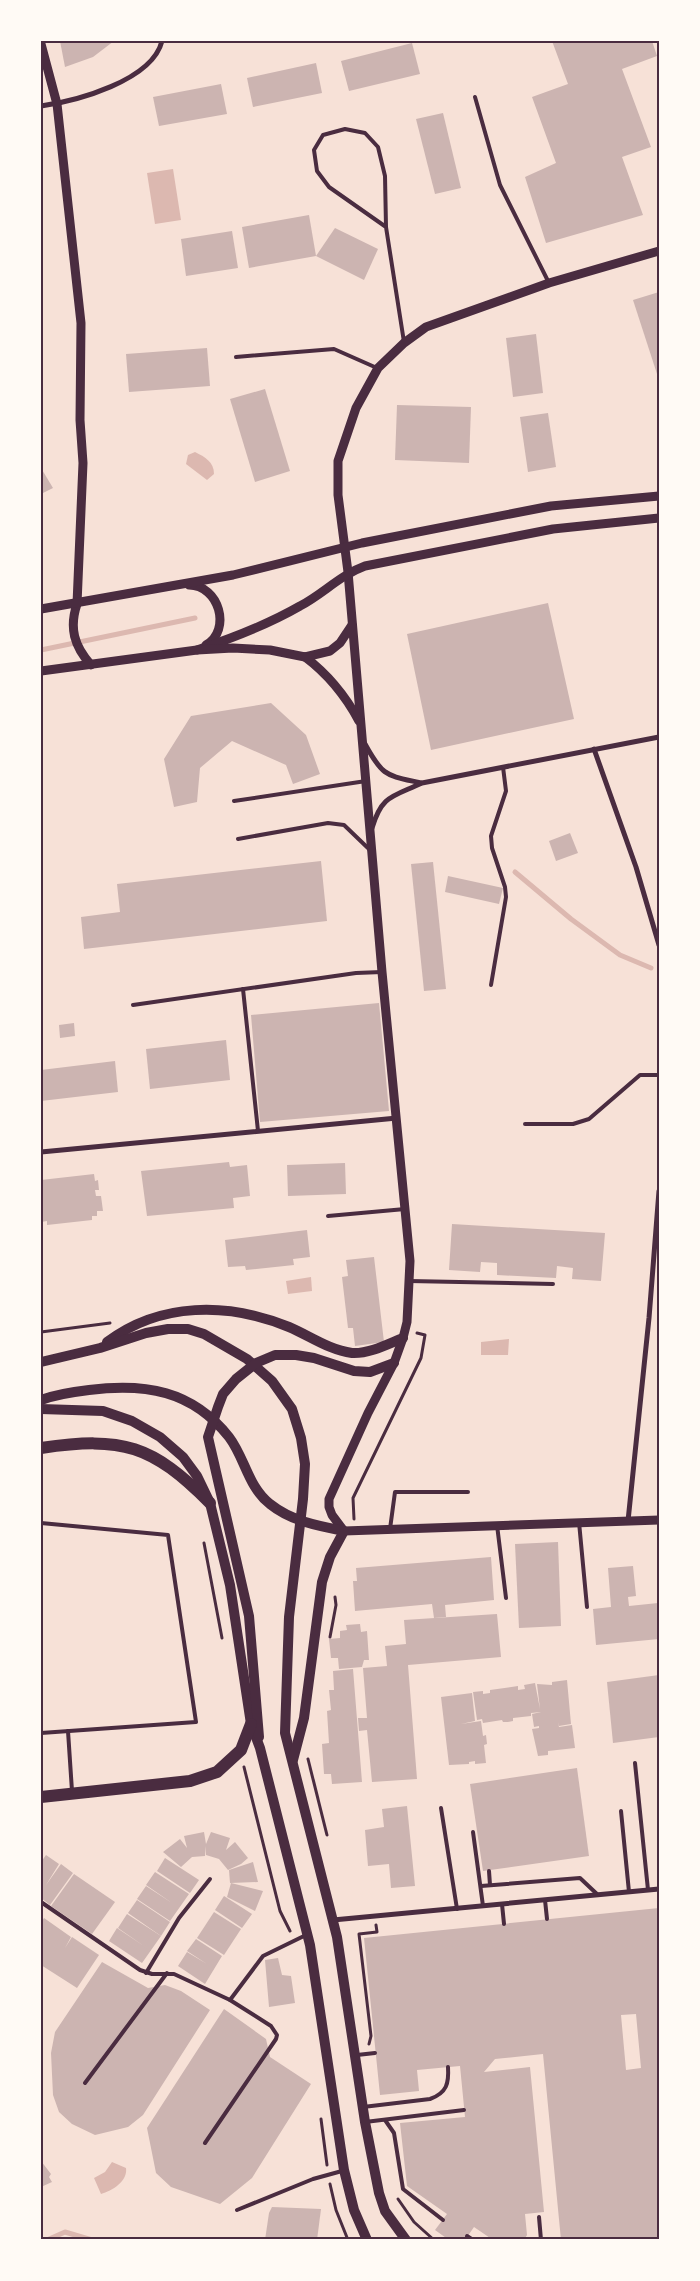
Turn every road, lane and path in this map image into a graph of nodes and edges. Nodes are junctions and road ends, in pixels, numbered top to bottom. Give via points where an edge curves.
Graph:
1 (162, 41) edge
2 (41, 44) edge
3 (475, 97) dead end
4 (57, 104) junction
5 (41, 106) edge
6 (386, 227) junction
7 (659, 251) edge
8 (549, 282) junction
9 (404, 342) junction
10 (236, 357) dead end
11 (378, 368) junction
12 (659, 496) edge
13 (659, 518) edge
14 (345, 548) junction
15 (348, 572) junction
16 (179, 585) junction
17 (77, 604) junction
18 (41, 609) edge
19 (353, 622) junction
20 (197, 650) junction
21 (305, 657) junction
22 (91, 665) junction
23 (41, 671) edge
24 (362, 726) junction
25 (659, 737) edge
26 (363, 740) junction
27 (594, 748) junction
28 (503, 767) junction
29 (366, 781) junction
30 (422, 784) junction
31 (234, 801) dead end
32 (371, 831) junction
33 (238, 839) dead end
34 (371, 852) junction
35 (659, 945) edge
36 (382, 972) junction
37 (491, 985) dead end
38 (244, 989) junction
39 (133, 1005) dead end
40 (659, 1075) edge
41 (397, 1118) junction
42 (525, 1124) dead end
43 (258, 1131) junction
44 (41, 1152) edge
45 (659, 1191) edge
46 (405, 1209) junction
47 (328, 1216) dead end
48 (409, 1281) junction
49 (553, 1284) dead end
50 (403, 1338) junction
51 (100, 1348) junction
52 (41, 1362) edge
53 (394, 1363) junction
54 (41, 1400) edge
55 (41, 1410) edge
56 (41, 1448) edge
57 (468, 1492) dead end
58 (210, 1504) junction
59 (659, 1520) edge
60 (628, 1521) junction
61 (579, 1522) junction
62 (41, 1523) edge
63 (498, 1525) junction
64 (390, 1529) junction
65 (344, 1531) junction
66 (203, 1541) dead end
67 (506, 1598) dead end
68 (587, 1607) dead end
69 (224, 1647) dead end
70 (251, 1724) junction
71 (68, 1731) junction
72 (41, 1733) edge
73 (260, 1748) junction
74 (241, 1750) junction
75 (292, 1763) junction
76 (634, 1763) dead end
77 (72, 1795) junction
78 (41, 1797) edge
79 (441, 1808) dead end
80 (621, 1811) dead end
81 (473, 1832) dead end
82 (489, 1871) dead end
83 (210, 1879) dead end
84 (481, 1886) junction
85 (490, 1886) junction
86 (659, 1889) edge
87 (648, 1890) junction
88 (629, 1892) junction
89 (598, 1895) junction
90 (545, 1900) junction
91 (41, 1902) edge
92 (502, 1904) junction
93 (483, 1906) junction
94 (457, 1909) junction
95 (547, 1919) dead end
96 (333, 1920) junction
97 (504, 1924) dead end
98 (307, 1935) junction
99 (295, 1941) junction
100 (146, 1973) junction
101 (167, 1973) junction
102 (230, 2000) junction
103 (375, 2053) dead end
104 (355, 2055) junction
105 (448, 2067) dead end
106 (85, 2083) dead end
107 (363, 2107) junction
108 (464, 2110) dead end
109 (320, 2117) dead end
110 (385, 2120) junction
111 (365, 2122) junction
112 (205, 2143) dead end
113 (344, 2170) junction
114 (328, 2175) junction
115 (237, 2210) dead end
116 (539, 2217) dead end
117 (443, 2220) dead end
118 (467, 2236) dead end
119 (348, 2240) edge
120 (367, 2240) edge
121 (406, 2240) edge
122 (473, 2240) edge
123 (541, 2240) edge

1 - 4 street via 145,66 120,82 92,95
2 - 4 street
3 - 8 lane via 500,185
4 - 5 street
4 - 17 street via 81,323 83,463
6 - 6 lane via 329,187 317,170 314,150 323,135 344,129 365,133 378,147 385,176
6 - 9 lane
7 - 8 street
8 - 9 street via 426,327
9 - 11 street
10 - 11 lane via 334,348
11 - 14 street via 356,408 338,460 338,495
12 - 14 street via 551,506
13 - 15 street via 553,529
14 - 15 street
14 - 16 street
15 - 19 street
15 - 20 street via 302,605 251,632
16 - 17 street
16 - 20 street via 194,585 207,591 216,602 220,616 218,631 209,643
17 - 18 street
17 - 22 street via 73,617 76,643
19 - 21 street via 348,634 330,651
19 - 24 street
20 - 21 street via 270,650
20 - 22 street
21 - 24 street via 338,687
22 - 23 street
24 - 26 street
25 - 27 street
26 - 29 street
26 - 30 street via 377,766 386,775
27 - 28 street
27 - 35 street via 636,867
28 - 30 street
28 - 37 lane via 506,791 491,836 506,897
29 - 31 lane
29 - 32 street
30 - 32 street via 387,799 378,809
32 - 34 street
33 - 34 lane via 328,823 344,825 352,830
34 - 36 street
36 - 38 lane
36 - 41 street
38 - 39 lane
38 - 43 lane
40 - 42 lane via 640,1075 589,1119 573,1124
41 - 43 street
41 - 46 street
43 - 44 street
45 - 60 street
46 - 47 lane
46 - 48 street
48 - 49 lane
48 - 50 street
50 - 51 main road via 376,1349 354,1353 329,1347 264,1318 225,1310 198,1309 144,1321 125,1329
50 - 53 street
51 - 52 main road
51 - 75 main road via 146,1333 181,1328 204,1334 247,1359 282,1391 292,1410 301,1438 304,1464 289,1617 286,1723
53 - 65 street via 330,1498 332,1515
53 - 73 main road via 370,1372 354,1371 314,1358 275,1355 256,1363 223,1394 208,1437 249,1616
54 - 65 main road via 56,1394 134,1386 160,1390 208,1416 228,1436 253,1484 268,1503 287,1516
55 - 58 main road via 104,1411 132,1421 160,1437 183,1457 197,1476
56 - 58 main road via 101,1443 139,1449 188,1481
57 - 64 lane via 395,1492
58 - 70 main road via 230,1585
59 - 60 street
60 - 61 street
61 - 63 street
61 - 68 lane
62 - 71 lane via 168,1535 196,1722
63 - 64 street
63 - 67 lane
64 - 65 street
65 - 75 main road via 330,1557 322,1582 304,1718
66 - 69 path
70 - 73 main road
70 - 74 main road
71 - 72 lane
71 - 77 lane
73 - 98 main road
74 - 77 main road via 217,1772 190,1781
74 - 99 path via 280,1911
75 - 96 main road
76 - 87 lane
77 - 78 main road
79 - 94 lane
80 - 88 lane
81 - 84 lane
82 - 85 lane
83 - 100 lane via 179,1918
84 - 85 lane
84 - 93 lane
85 - 89 lane via 580,1878
86 - 87 street
87 - 88 street
88 - 89 street
89 - 90 street
90 - 92 street
90 - 95 lane
91 - 100 lane
92 - 93 street
92 - 97 lane
93 - 94 street
94 - 96 street
96 - 104 main road
98 - 99 lane
98 - 113 main road
99 - 102 lane via 263,1956
100 - 101 lane
101 - 102 lane
101 - 106 lane
102 - 112 lane via 271,2026 277,2035
103 - 104 lane
104 - 107 main road
105 - 107 lane via 449,2082 440,2096
107 - 111 main road
108 - 110 lane
109 - 114 path
110 - 111 lane
110 - 117 lane via 394,2133 402,2189
111 - 121 main road via 385,2211
113 - 114 lane
113 - 120 main road via 354,2210
114 - 115 lane
114 - 119 path via 336,2210
116 - 123 lane
118 - 122 lane

